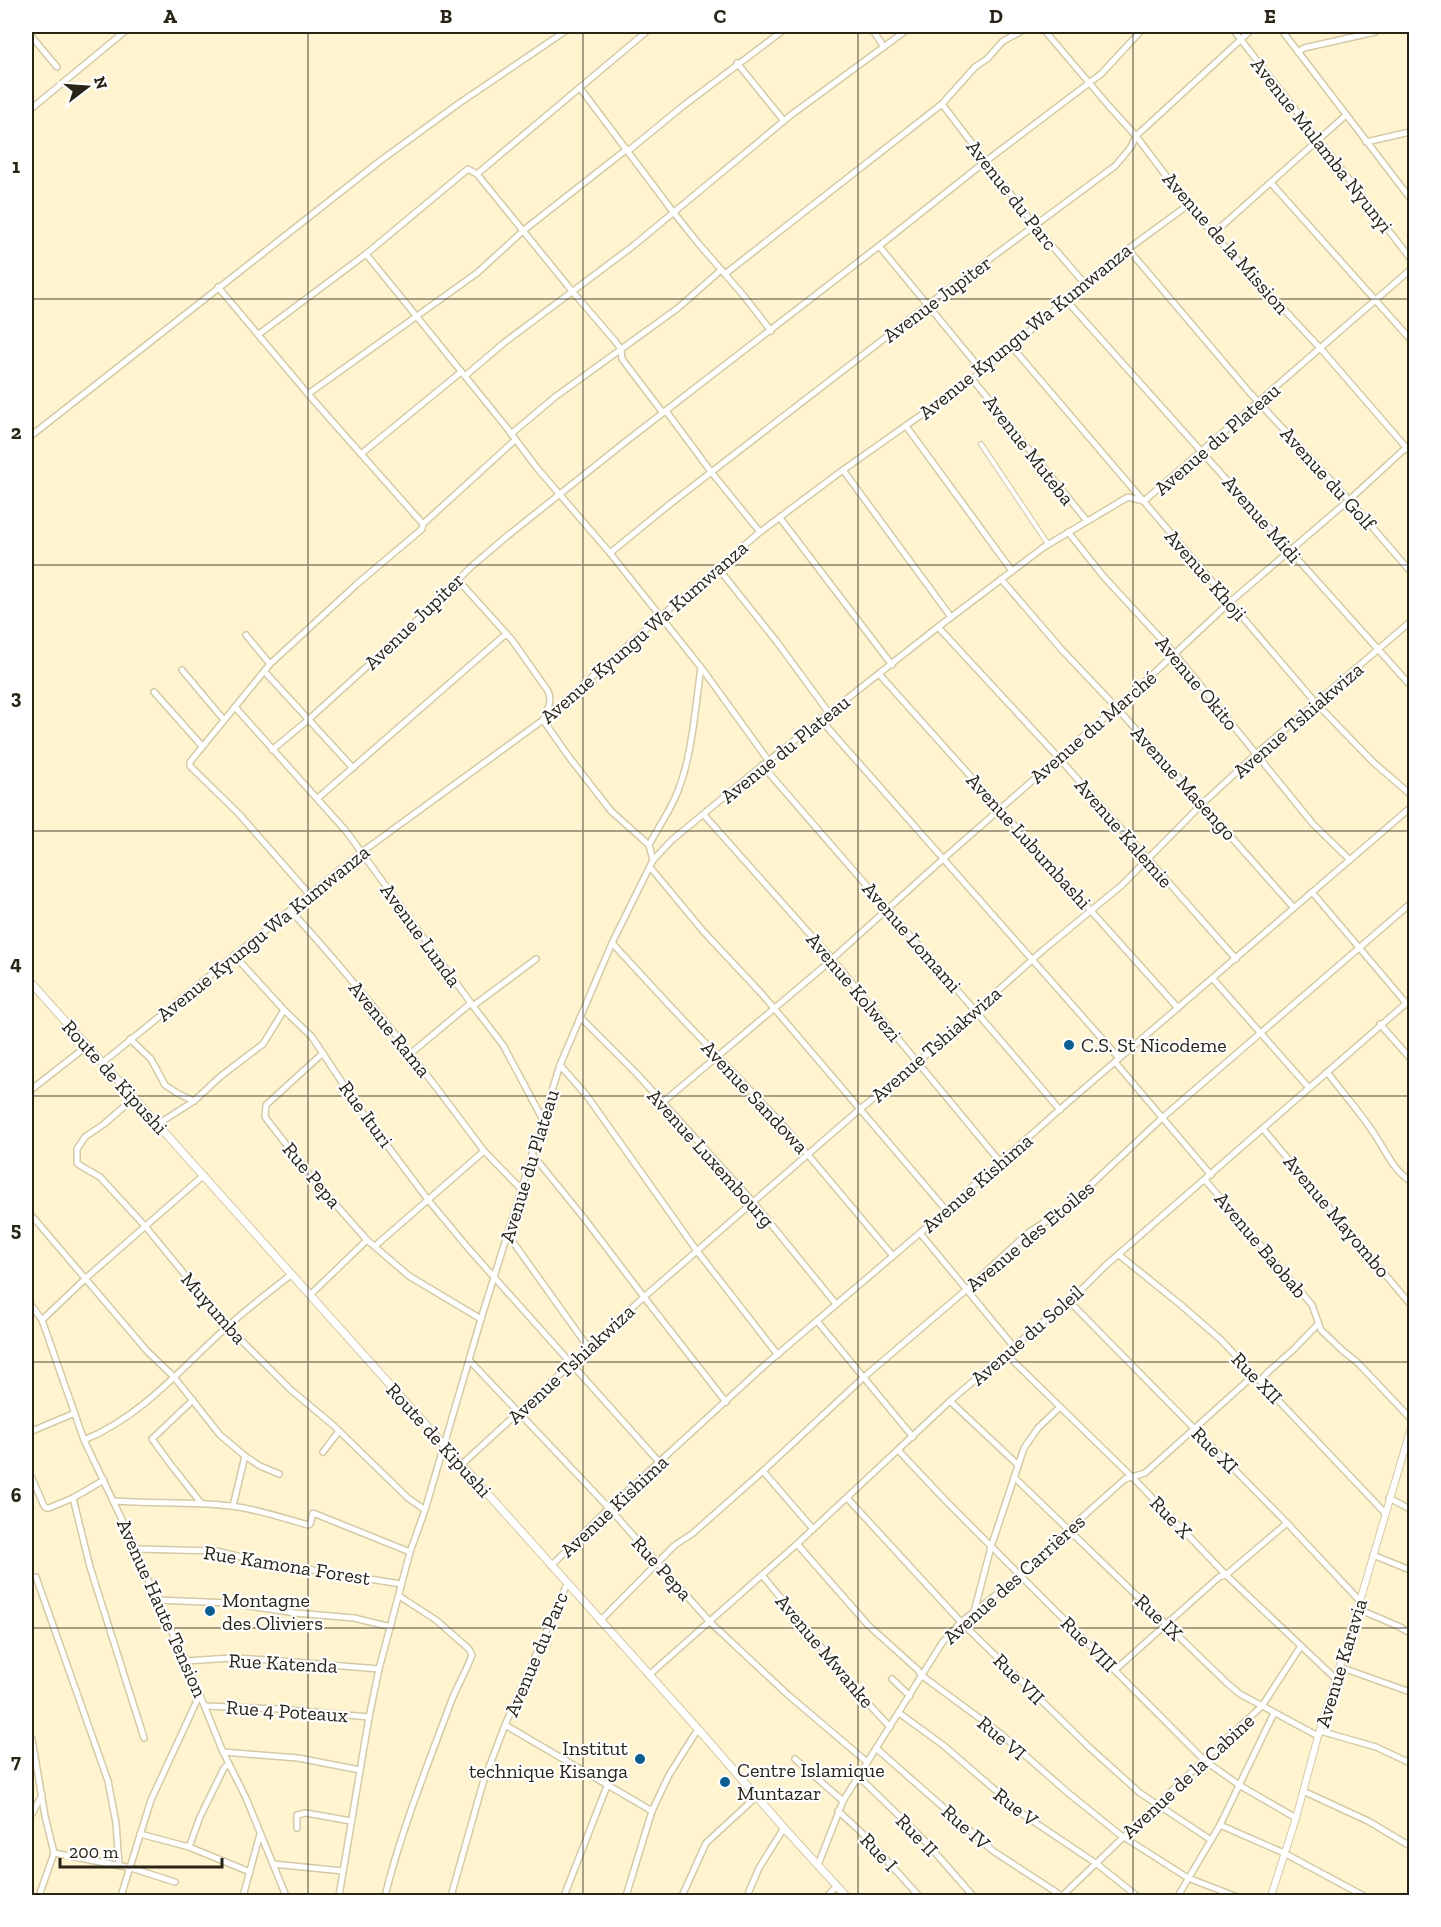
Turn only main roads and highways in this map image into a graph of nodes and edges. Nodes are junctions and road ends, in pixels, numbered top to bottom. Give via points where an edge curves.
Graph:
1 (32, 984) edge
2 (846, 1896) edge

1 - 2 main road, Route de Kipushi

